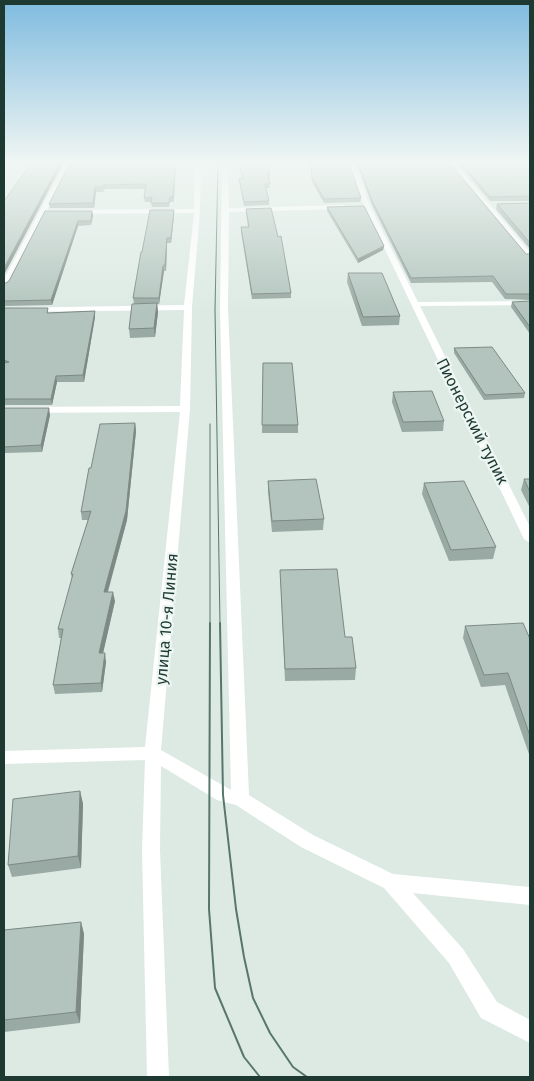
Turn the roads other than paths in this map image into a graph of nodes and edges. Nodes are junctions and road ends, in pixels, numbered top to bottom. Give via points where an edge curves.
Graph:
1 (128, 211) edge
2 (197, 211) edge
3 (226, 211) edge
4 (371, 211) edge
5 (491, 211) edge
6 (42, 212) joint
7 (530, 256) edge
8 (4, 286) edge
9 (530, 303) edge
10 (414, 304) junction
11 (188, 307) junction
12 (4, 310) edge
13 (185, 409) junction
14 (4, 410) edge
15 (530, 539) edge
16 (153, 753) junction
17 (4, 757) edge
18 (240, 800) junction
19 (392, 882) junction
20 (530, 896) edge
21 (530, 1032) edge
22 (158, 1077) edge

1 - 6 lane
2 - 11 lane, улица 10-я Линия
3 - 18 lane via 224,308
4 - 10 lane, Пионерский тупик
5 - 7 lane
6 - 8 lane
9 - 10 lane
10 - 15 lane, Пионерский тупик
11 - 12 lane
11 - 13 lane, улица 10-я Линия
13 - 14 lane
13 - 16 lane, улица 10-я Линия
16 - 17 lane
16 - 18 lane via 223,795
16 - 22 lane, улица 10-я Линия via 151,850
18 - 19 lane via 307,841
19 - 20 lane
19 - 21 lane via 456,956 489,1010

